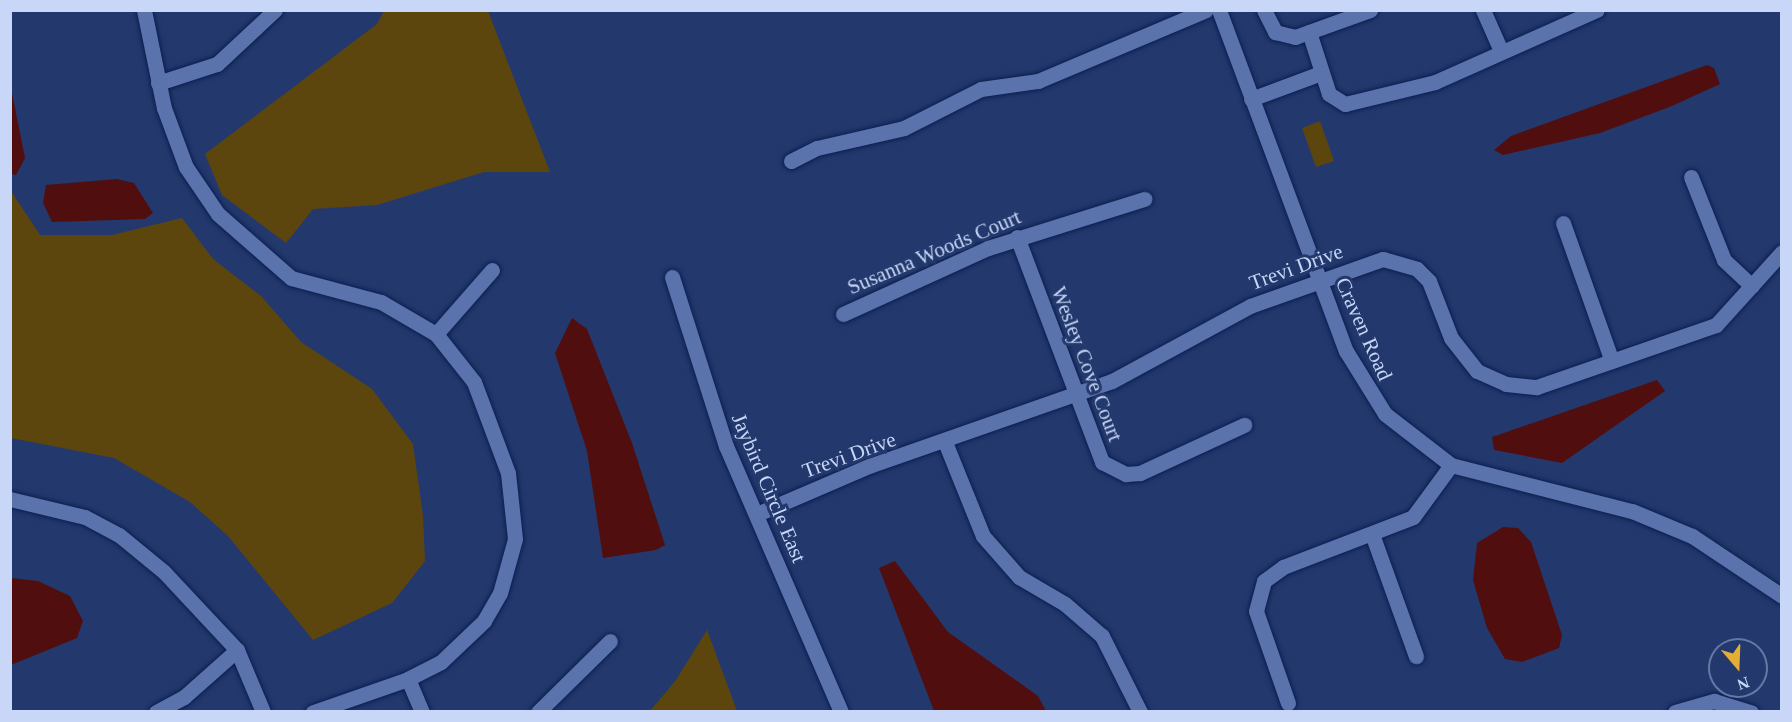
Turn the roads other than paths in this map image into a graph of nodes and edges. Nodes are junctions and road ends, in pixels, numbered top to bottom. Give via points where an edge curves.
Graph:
1 (144, 10) edge
2 (275, 10) edge
3 (1206, 10) edge
4 (1219, 10) edge
5 (1264, 10) edge
6 (1370, 10) edge
7 (1483, 10) edge
8 (1597, 10) edge
9 (1309, 32) junction
10 (1502, 51) junction
11 (1321, 73) junction
12 (158, 83) junction
13 (1251, 99) junction
14 (791, 161) dead end
15 (1691, 177) dead end
16 (1144, 199) dead end
17 (1563, 224) dead end
18 (1017, 237) junction
19 (1782, 252) edge
20 (492, 270) dead end
21 (672, 277) dead end
22 (1318, 280) junction
23 (1752, 286) junction
24 (843, 314) dead end
25 (436, 334) junction
26 (1612, 361) junction
27 (1074, 397) junction
28 (1244, 425) dead end
29 (945, 442) junction
30 (1452, 465) junction
31 (10, 499) edge
32 (757, 514) junction
33 (1372, 534) junction
34 (1782, 596) edge
35 (610, 641) dead end
36 (237, 650) junction
37 (1416, 656) dead end
38 (408, 679) junction
39 (1288, 703) dead end
40 (156, 711) edge
41 (263, 711) edge
42 (313, 711) edge
43 (422, 711) edge
44 (538, 711) edge
45 (841, 711) edge
46 (1140, 711) edge
47 (1675, 711) edge
48 (1750, 711) edge

1 - 12 street
2 - 12 street via 217,64
3 - 14 street via 1038,81 981,89 904,128 817,148
4 - 13 street, Craven Road
5 - 9 street via 1275,32 1284,36
6 - 9 street
7 - 10 street
8 - 10 street
9 - 11 street
10 - 11 street via 1436,82 1357,103 1337,102
11 - 13 street
12 - 25 street via 186,167 218,214 266,261 321,290 381,302
13 - 22 street, Craven Road
15 - 23 street via 1717,248
16 - 18 street, Susanna Woods Court
17 - 26 street
18 - 24 street, Susanna Woods Court
18 - 27 street, Wesley Cove Court
19 - 23 street, Trevi Drive
20 - 25 street
21 - 32 street, Jaybird Circle East via 711,404
22 - 26 street, Trevi Drive via 1383,259 1417,269 1436,293 1458,350 1477,371 1506,384 1537,387
22 - 27 street, Trevi Drive via 1210,325 1140,367
22 - 30 street, Craven Road via 1370,395 1412,438
23 - 26 street, Trevi Drive via 1716,325
25 - 38 street via 474,382 508,473 516,510 511,560 483,621 441,662
27 - 28 street, Wesley Cove Court via 1102,462 1126,474 1152,470
27 - 29 street, Trevi Drive
29 - 32 street, Trevi Drive via 869,466
29 - 46 street via 982,536 1019,577 1065,604 1102,636
30 - 33 street via 1413,517
30 - 34 street, Craven Road via 1632,511 1692,536
31 - 36 street via 54,506 120,535 220,627
32 - 45 street, Jaybird Circle East
33 - 37 street
33 - 39 street via 1283,567 1258,591 1258,620
35 - 44 street
36 - 40 street via 184,697
36 - 41 street
38 - 42 street
38 - 43 street
47 - 48 street via 1726,702

